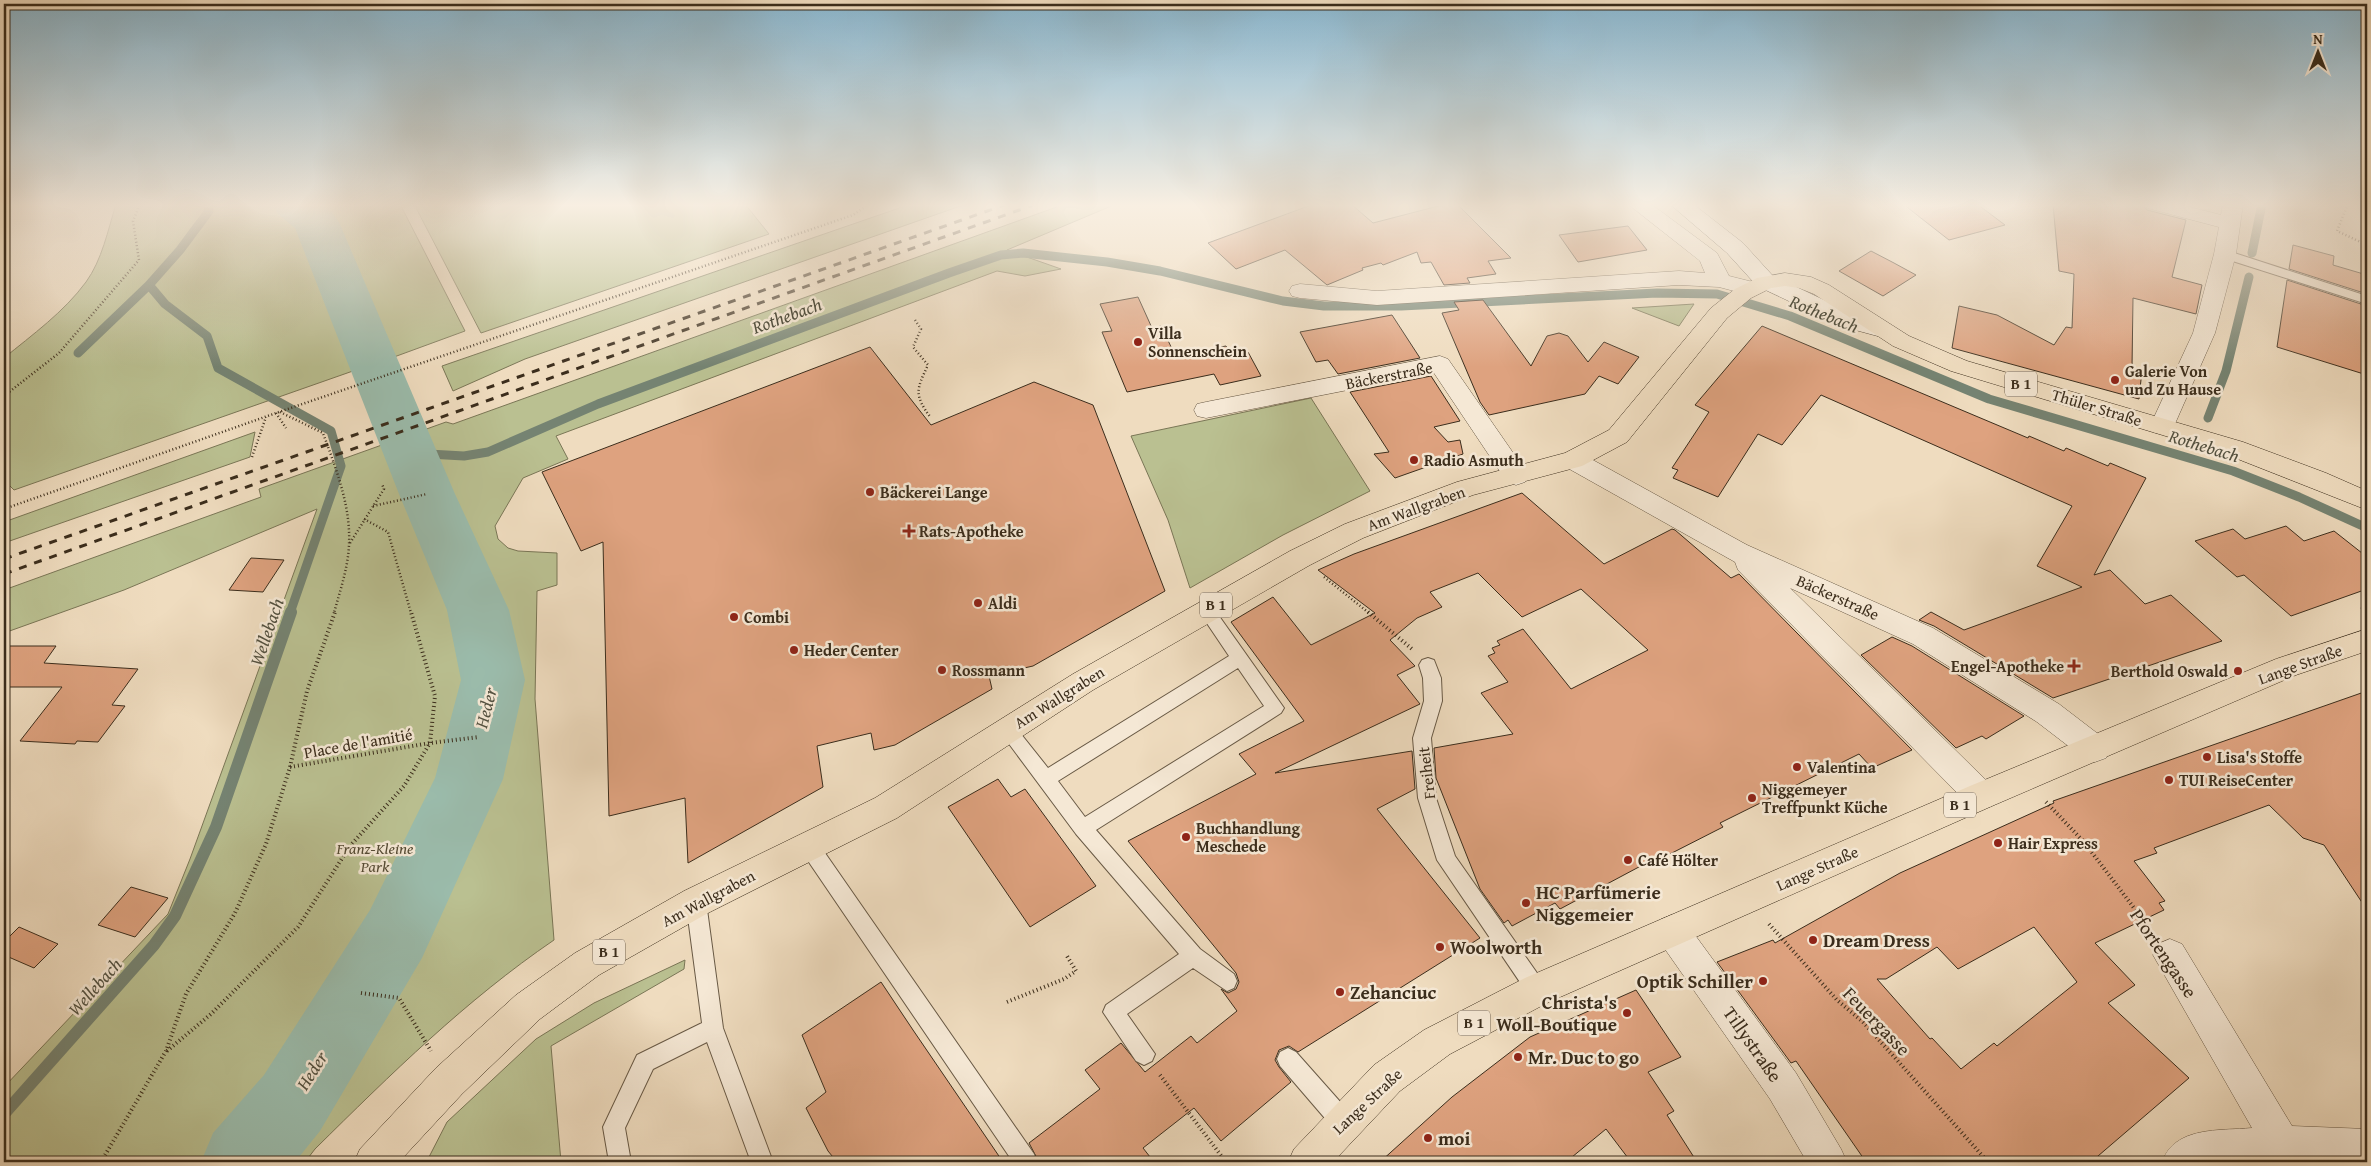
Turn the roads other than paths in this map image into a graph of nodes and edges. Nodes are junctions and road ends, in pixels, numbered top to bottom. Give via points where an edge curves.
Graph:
1 (1709, 258) edge
2 (1739, 258) edge
3 (2224, 258) edge
4 (2239, 258) edge
5 (1720, 280) junction
6 (1750, 288) junction
7 (1300, 291) dead end
8 (2367, 300) edge
9 (1885, 331) joint
10 (1206, 410) dead end
11 (2162, 426) junction
12 (1573, 460) junction
13 (1516, 476) junction
14 (2367, 501) edge
15 (1737, 552) junction
16 (1206, 610) junction
17 (2367, 640) edge
18 (1239, 659) junction
19 (1428, 665) road end
20 (1007, 729) junction
21 (2095, 749) junction
22 (1046, 779) junction
23 (1981, 796) junction
24 (1083, 828) junction
25 (809, 846) junction
26 (696, 902) junction
27 (1672, 931) junction
28 (2170, 955) road end
29 (1193, 956) junction
30 (1227, 981) dead end
31 (1537, 990) junction
32 (713, 1028) junction
33 (1144, 1054) road end
34 (1288, 1059) dead end
35 (1343, 1122) junction
36 (2367, 1148) edge
37 (2286, 1153) edge
38 (376, 1161) edge
39 (758, 1161) edge
40 (620, 1162) edge
41 (1026, 1162) edge
42 (1307, 1162) edge
43 (1828, 1162) edge
44 (2181, 1162) edge

1 - 5 street
2 - 6 street, Thüler Straße
3 - 11 street via 2204,333
4 - 8 lane
5 - 6 street
5 - 7 street via 1679,278 1378,298
6 - 9 street, Thüler Straße
6 - 12 main road, Am Wallgraben / B 1 via 1719,313 1618,436
9 - 11 main road, Thüler Straße / B 1 via 1959,366
10 - 13 street, Bäckerstraße via 1440,364
11 - 14 main road, Thüler Straße / B 1 via 2234,448
12 - 13 main road, Am Wallgraben / B 1
12 - 15 street, Bäckerstraße
13 - 16 main road, Am Wallgraben / B 1 via 1466,488 1354,531
15 - 21 street, Bäckerstraße via 1923,636 2048,713
15 - 23 street
16 - 18 lane
16 - 20 main road, Am Wallgraben / B 1
17 - 21 main road, Lange Straße / B 1 via 2286,667
18 - 22 lane
18 - 24 lane via 1275,708
19 - 31 lane, Freiheit via 1433,701 1422,738 1427,798 1447,860
20 - 22 lane
20 - 25 main road, Am Wallgraben / B 1 via 886,808
21 - 23 main road, Lange Straße / B 1
22 - 24 lane
23 - 27 main road, Lange Straße / B 1
24 - 29 lane
25 - 26 main road, Am Wallgraben / B 1
25 - 41 lane
26 - 32 lane
26 - 38 main road, Am Wallgraben / B 1 via 587,964 528,1007 450,1081
27 - 31 main road, Lange Straße / B 1
27 - 43 street, Tillystraße via 1783,1086
28 - 37 street, Pfortengasse
29 - 30 lane
29 - 33 lane via 1113,1012
31 - 35 main road, Lange Straße / B 1 via 1437,1042 1387,1078
32 - 39 lane
32 - 40 lane via 645,1062 614,1127
34 - 35 lane
35 - 42 main road, Lange Straße / B 1
36 - 37 street
37 - 44 street via 2191,1154

